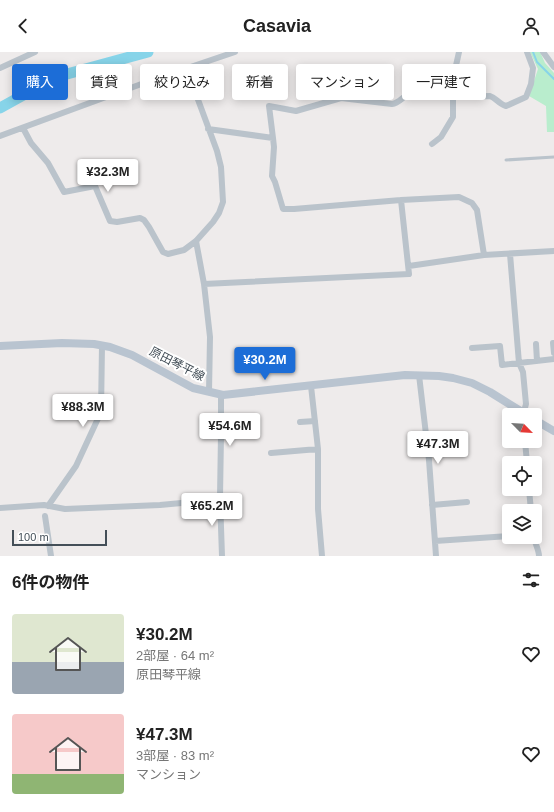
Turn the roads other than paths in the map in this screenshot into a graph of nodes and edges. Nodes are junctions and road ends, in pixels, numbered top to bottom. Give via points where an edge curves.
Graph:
1 (35, 52) edge
2 (235, 52) edge
3 (459, 52) edge
4 (527, 52) edge
5 (543, 52) edge
6 (208, 61) junction
7 (199, 64) edge
8 (205, 64) edge
9 (456, 64) edge
10 (554, 67) edge
11 (0, 68) edge
12 (140, 85) edge
13 (486, 96) edge
14 (199, 100) edge
15 (402, 100) edge
16 (453, 100) edge
17 (23, 128) junction
18 (208, 129) junction
19 (0, 136) edge
20 (273, 138) junction
21 (432, 144) dead end
22 (554, 157) edge
23 (506, 160) dead end
24 (401, 200) junction
25 (196, 241) junction
26 (554, 251) edge
27 (510, 254) junction
28 (484, 255) junction
29 (409, 266) junction
30 (204, 284) junction
31 (553, 343) dead end
32 (536, 344) dead end
33 (102, 345) junction
34 (0, 346) edge
35 (472, 348) dead end
36 (554, 353) edge
37 (554, 359) edge
38 (537, 361) junction
39 (519, 363) junction
40 (419, 375) junction
41 (311, 386) junction
42 (209, 392) junction
43 (221, 395) junction
44 (515, 408) edge
45 (525, 408) edge
46 (315, 420) junction
47 (300, 422) dead end
48 (542, 424) edge
49 (554, 431) edge
50 (318, 449) junction
51 (271, 453) dead end
52 (220, 498) junction
53 (467, 502) dead end
54 (432, 505) junction
55 (48, 506) junction
56 (0, 508) edge
57 (45, 516) dead end
58 (502, 536) edge
59 (435, 541) junction
60 (535, 544) edge
61 (51, 556) edge
62 (222, 556) edge
63 (322, 556) edge
64 (436, 556) edge
65 (539, 556) edge

1 - 11 street
2 - 6 street
3 - 9 street
4 - 13 street via 533,68 526,97 506,106 494,97
5 - 10 street
6 - 7 street
6 - 8 street
12 - 17 street
14 - 18 street
15 - 20 street via 392,104 340,98 296,111 269,106
16 - 21 street via 453,117 441,137
17 - 19 street
17 - 25 street via 31,143 48,163 64,192 95,186 110,221 140,218 144,220 163,252 168,254 184,250
18 - 20 street
18 - 25 street via 221,167 223,202 213,222
20 - 24 street via 272,176 283,209
22 - 23 lane
24 - 28 street via 459,197 472,203 477,210
24 - 29 street
25 - 30 street
26 - 27 street
27 - 28 street
27 - 39 street
28 - 29 street
29 - 30 street via 409,274
30 - 42 street via 210,337
31 - 36 street
32 - 38 street
33 - 34 main road, 原田琴平線 via 62,343
33 - 42 main road, 原田琴平線 via 132,355 193,388
33 - 55 street via 101,412 76,466
35 - 39 street via 500,346 502,365
37 - 38 street
38 - 39 street
39 - 45 street via 523,372
40 - 41 main road, 原田琴平線
40 - 44 main road, 原田琴平線 via 446,377 472,383
40 - 54 street
41 - 43 main road, 原田琴平線
41 - 46 street
42 - 43 main road, 原田琴平線
43 - 52 street
46 - 47 street
46 - 50 street
48 - 49 main road
50 - 51 street via 294,448
50 - 63 street via 318,509
52 - 55 street via 160,505 65,509
52 - 62 street
53 - 54 street
54 - 59 street
55 - 56 street
57 - 61 street
58 - 59 street
59 - 64 street
60 - 65 street

